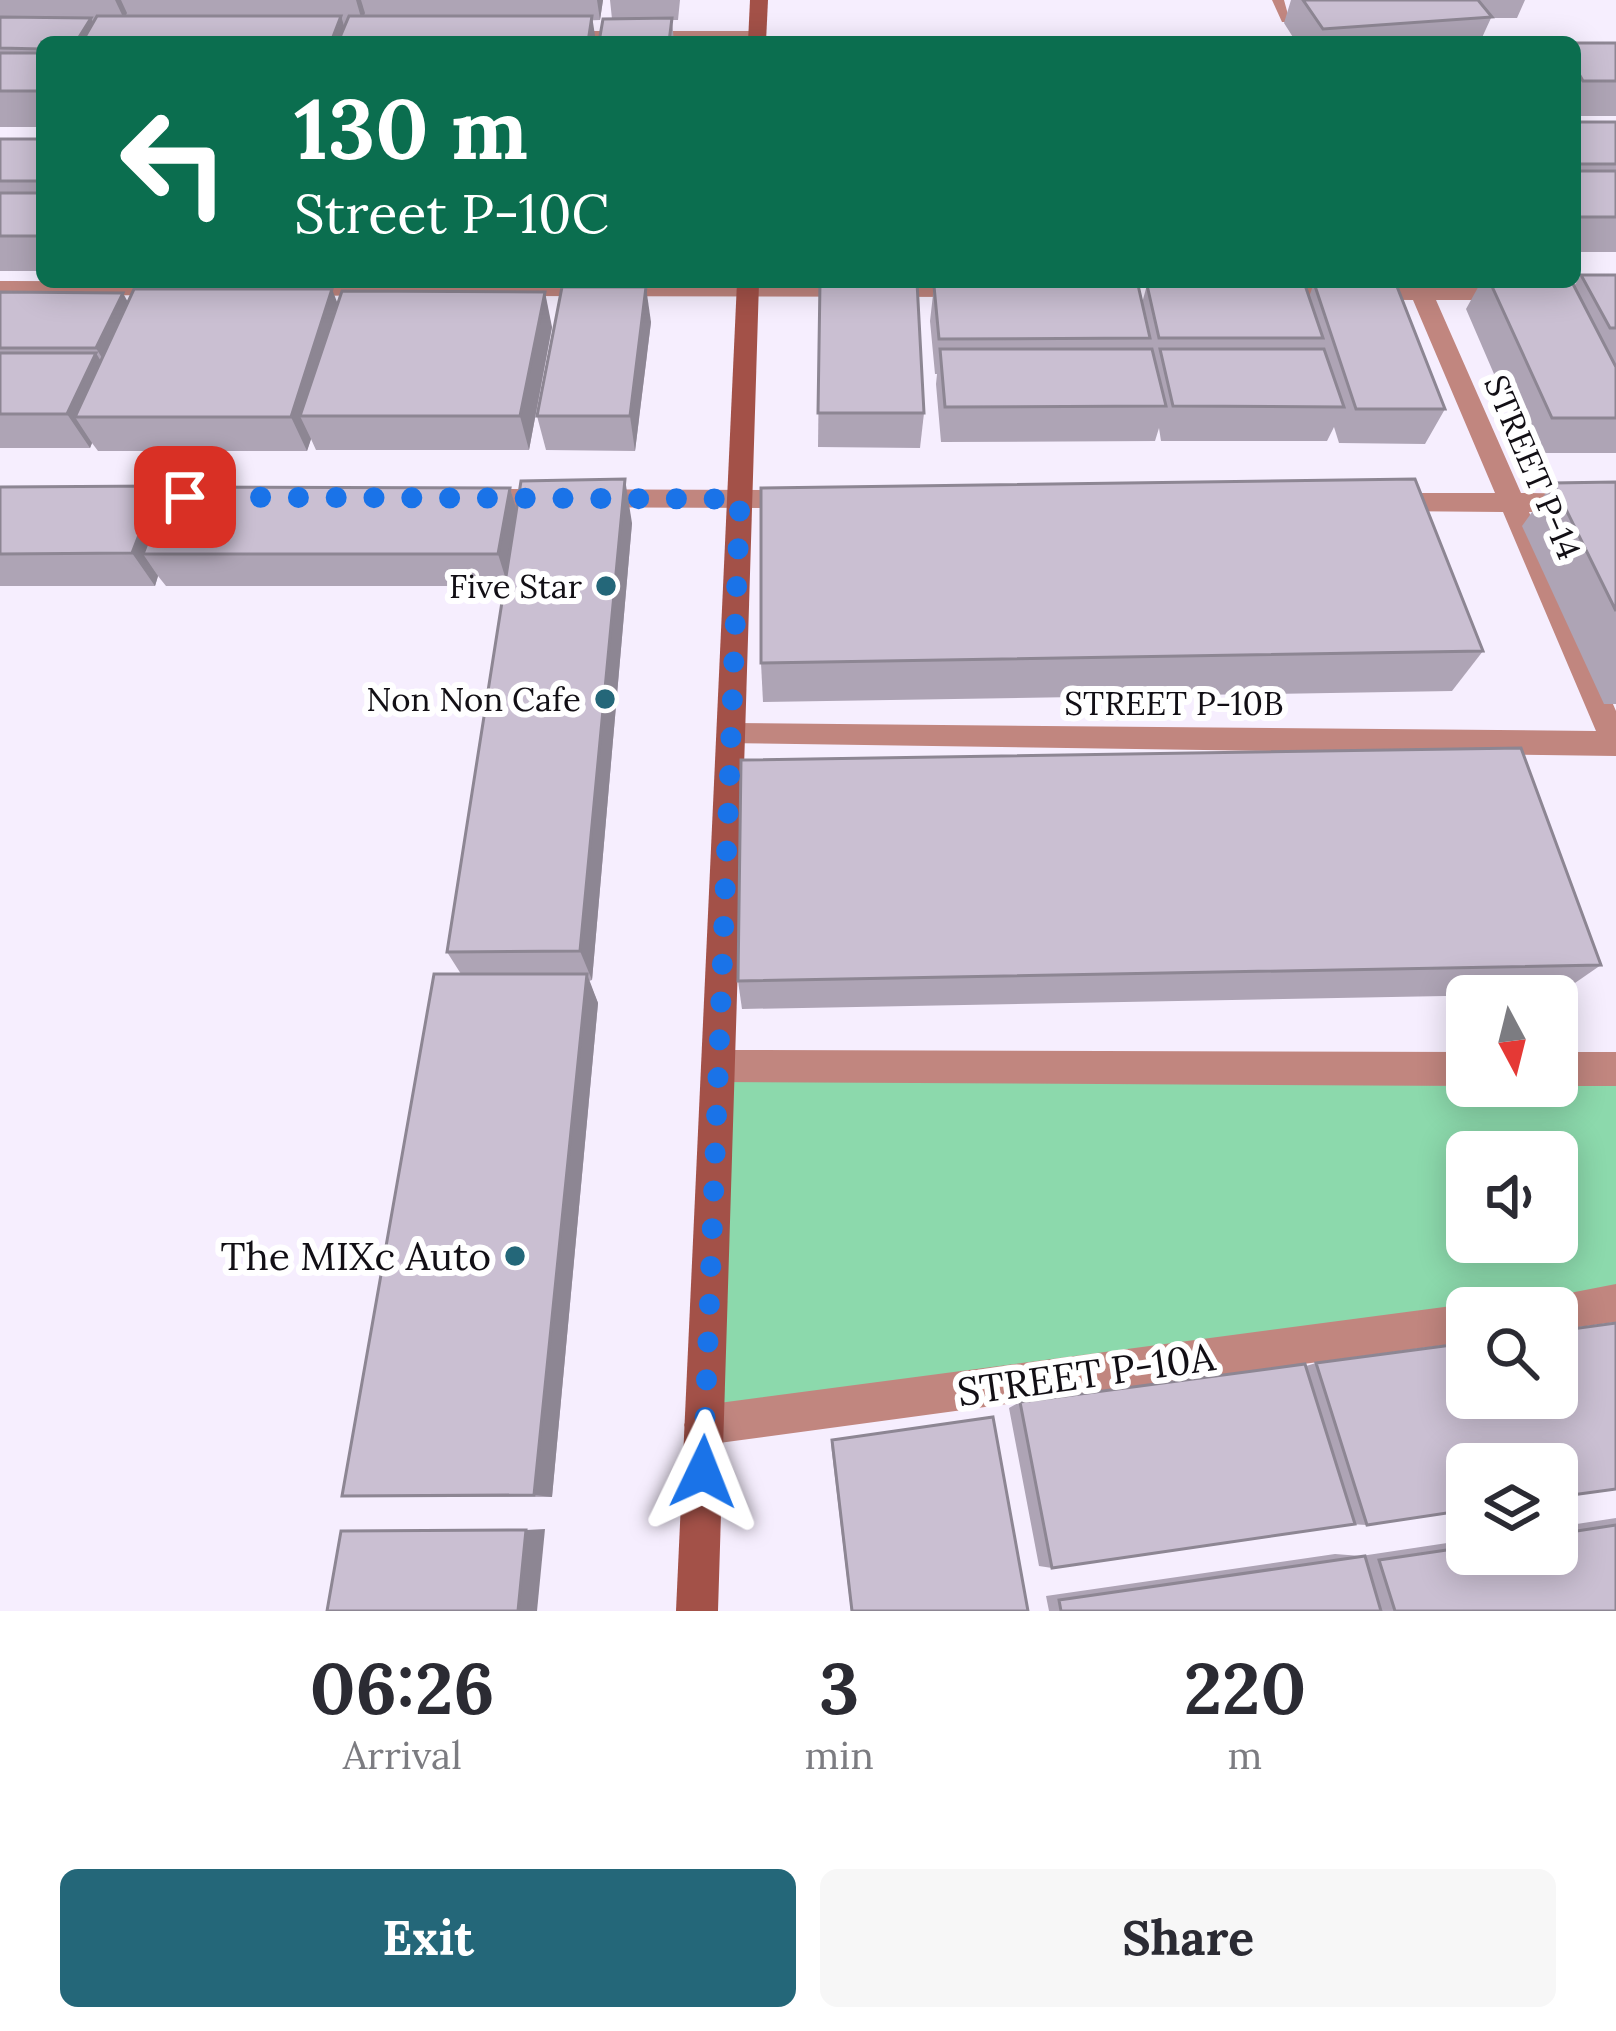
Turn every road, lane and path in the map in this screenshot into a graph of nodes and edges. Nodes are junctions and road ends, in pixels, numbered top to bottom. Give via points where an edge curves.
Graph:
1 (759, 0) edge
2 (1278, 0) edge
3 (1286, 19) dead end
4 (757, 36) edge
5 (0, 288) edge
6 (36, 288) edge
7 (747, 288) edge
8 (901, 288) edge
9 (1419, 288) edge
10 (1003, 290) edge
11 (1236, 292) edge
12 (1530, 293) edge
13 (454, 498) edge
14 (740, 499) junction
15 (833, 499) edge
16 (1372, 502) edge
17 (1512, 503) junction
18 (1616, 503) edge
19 (731, 736) junction
20 (1616, 744) edge
21 (718, 1066) junction
22 (1446, 1069) edge
23 (1578, 1069) edge
24 (1616, 1070) edge
25 (1616, 1303) edge
26 (1578, 1308) edge
27 (1446, 1326) edge
28 (704, 1425) junction
29 (697, 1611) edge

1 - 4 street
2 - 3 lane
5 - 6 street
7 - 14 street
8 - 10 street
9 - 11 street
9 - 12 street
9 - 17 street, STREET P-14
13 - 14 street
14 - 15 street
14 - 19 street
16 - 17 street
17 - 18 street
17 - 20 street, STREET P-14
19 - 20 street, STREET P-10B
19 - 21 street
21 - 22 street
21 - 28 street
23 - 24 street
25 - 26 street
27 - 28 street, STREET P-10A
28 - 29 street

